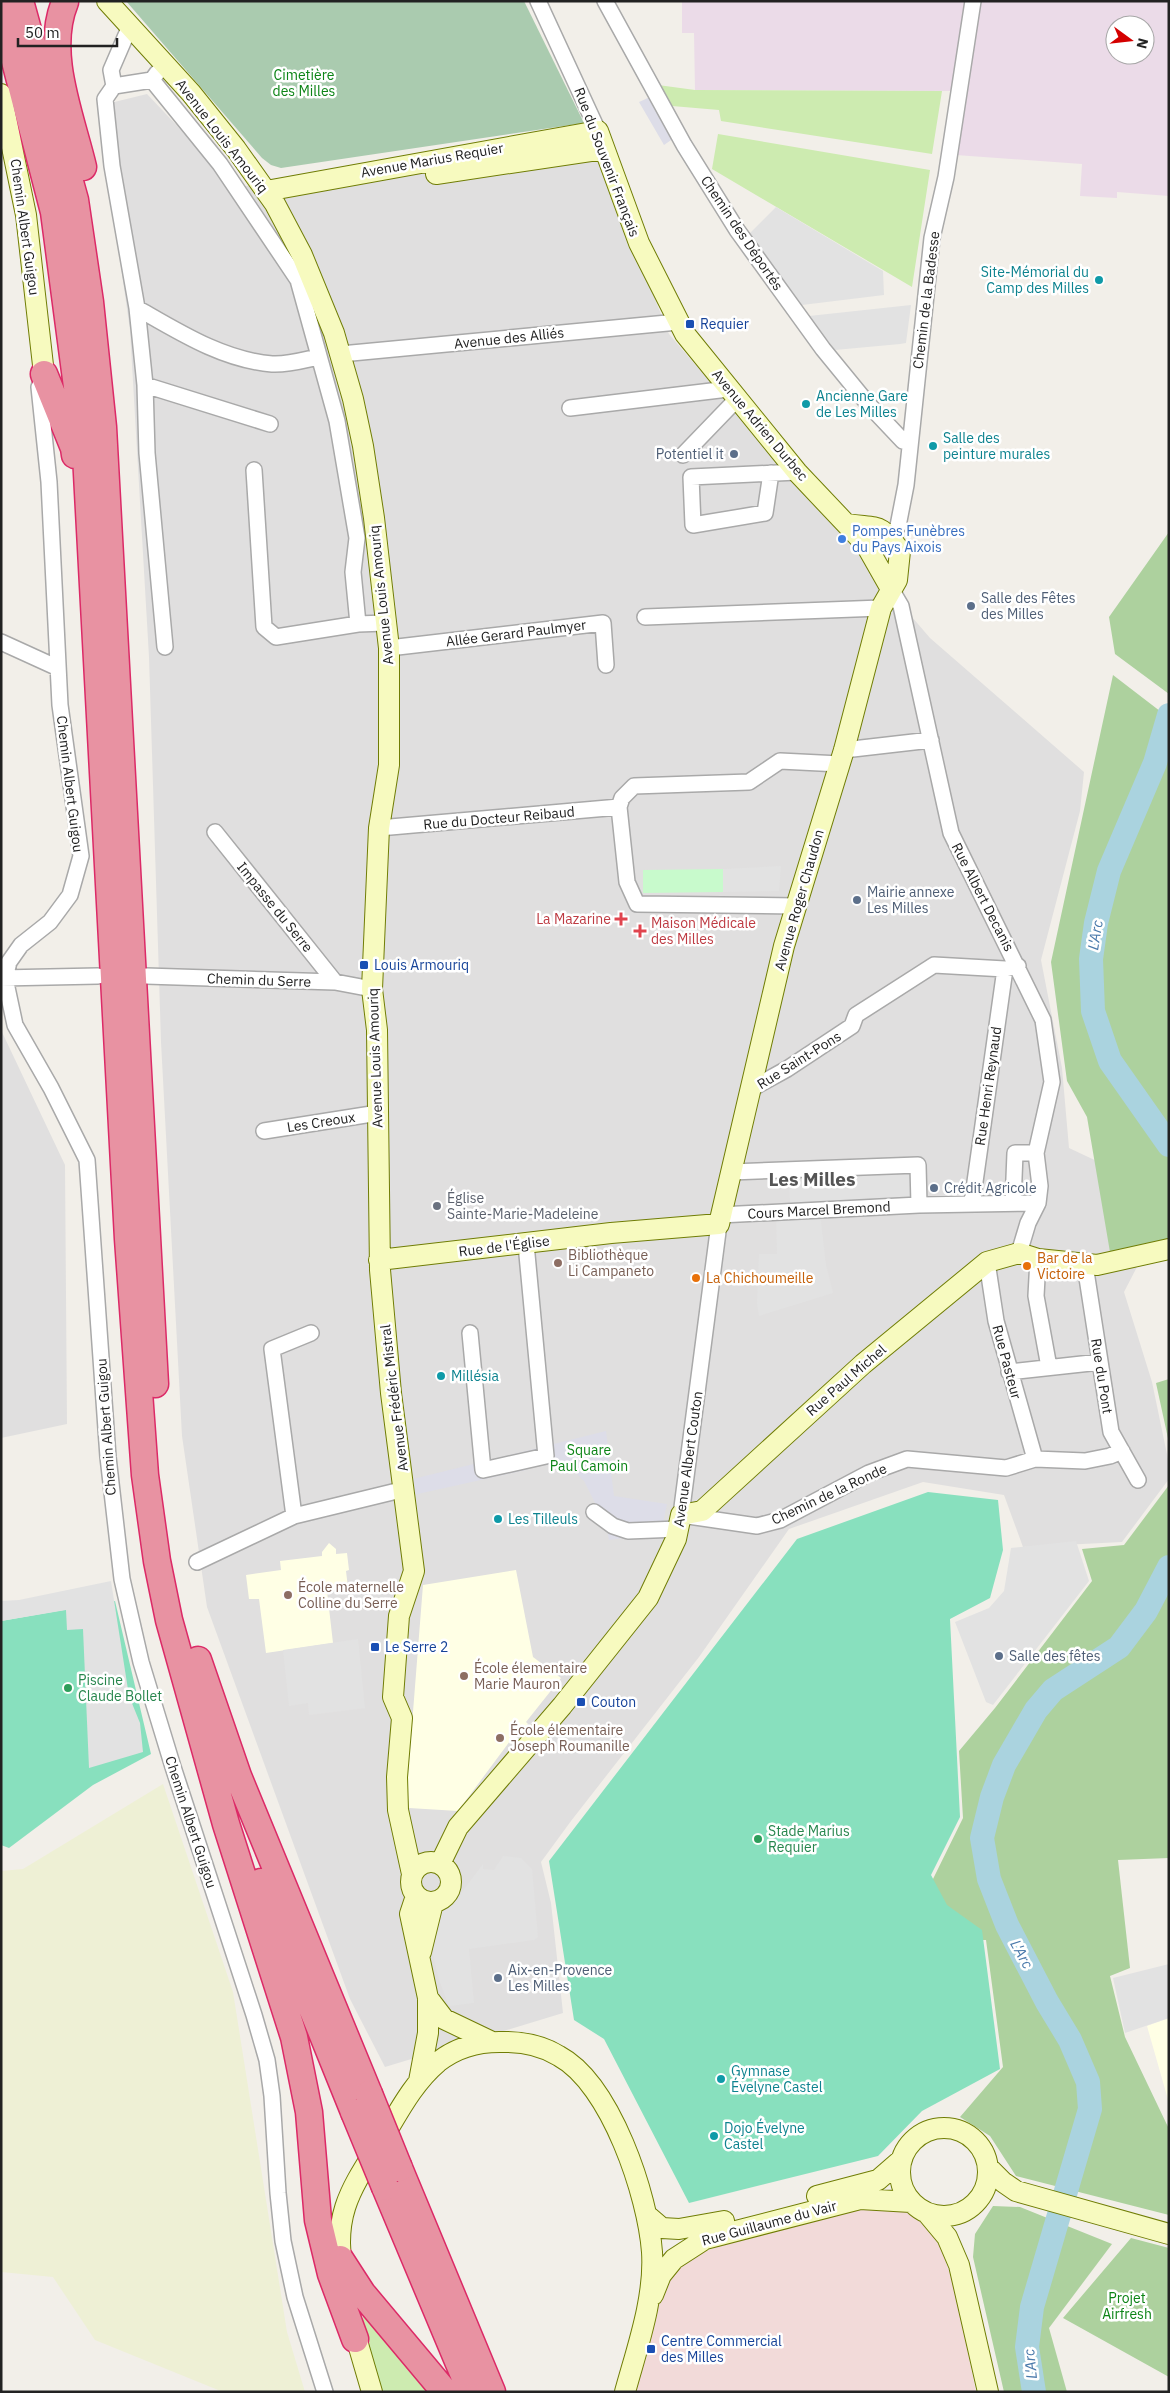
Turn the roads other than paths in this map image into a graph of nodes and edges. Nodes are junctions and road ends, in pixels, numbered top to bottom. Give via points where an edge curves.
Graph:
1 (20, 1) edge
2 (91, 1) edge
3 (538, 1) edge
4 (605, 1) edge
5 (973, 1) edge
6 (62, 2) edge
7 (109, 3) edge
8 (1, 7) edge
9 (130, 26) junction
10 (158, 72) junction
11 (114, 86) junction
12 (1, 94) edge
13 (601, 140) junction
14 (270, 197) junction
15 (137, 308) junction
16 (678, 322) junction
17 (341, 354) junction
18 (318, 358) junction
19 (43, 367) junction
20 (145, 385) junction
21 (732, 394) junction
22 (570, 408) dead end
23 (270, 424) dead end
24 (103, 427) junction
25 (66, 429) junction
26 (909, 442) junction
27 (683, 455) dead end
28 (254, 470) dead end
29 (797, 472) junction
30 (771, 473) junction
31 (49, 482) junction
32 (847, 524) junction
33 (885, 532) junction
34 (872, 552) junction
35 (891, 589) junction
36 (880, 608) junction
37 (645, 617) dead end
38 (385, 623) junction
39 (358, 624) junction
40 (1, 642) edge
41 (165, 647) dead end
42 (389, 648) junction
43 (606, 665) dead end
44 (58, 668) junction
45 (97, 675) junction
46 (931, 740) junction
47 (842, 757) junction
48 (619, 807) junction
49 (379, 828) junction
50 (215, 832) dead end
51 (796, 906) junction
52 (1012, 968) junction
53 (98, 976) dead end
54 (146, 976) dead end
55 (3, 978) edge
56 (335, 982) junction
57 (372, 989) junction
58 (749, 1090) junction
59 (378, 1113) junction
60 (264, 1131) dead end
61 (1036, 1153) junction
62 (731, 1172) junction
63 (972, 1203) junction
64 (1013, 1203) junction
65 (1038, 1204) junction
66 (919, 1205) junction
67 (719, 1220) junction
68 (526, 1244) junction
69 (1169, 1249) edge
70 (1019, 1253) junction
71 (1038, 1259) junction
72 (379, 1260) junction
73 (987, 1262) junction
74 (1085, 1265) junction
75 (311, 1333) dead end
76 (470, 1333) dead end
77 (1100, 1362) junction
78 (1049, 1367) junction
79 (1010, 1372) junction
80 (1122, 1451) junction
81 (1035, 1459) junction
82 (1138, 1480) dead end
83 (405, 1489) junction
84 (594, 1512) dead end
85 (294, 1516) junction
86 (679, 1522) junction
87 (197, 1562) dead end
88 (201, 1733) junction
89 (427, 1866) junction
90 (424, 1899) junction
91 (428, 1998) junction
92 (490, 2041) junction
93 (419, 2081) junction
94 (361, 2103) junction
95 (901, 2160) junction
96 (988, 2167) junction
97 (392, 2177) junction
98 (1020, 2192) junction
99 (919, 2207) junction
100 (970, 2207) junction
101 (648, 2216) junction
102 (1169, 2234) edge
103 (340, 2260) junction
104 (959, 2265) junction
105 (642, 2324) junction
106 (355, 2338) junction
107 (325, 2392) edge
108 (372, 2392) edge
109 (445, 2392) edge
110 (471, 2392) edge
111 (492, 2392) edge
112 (625, 2392) edge
113 (988, 2392) edge

1 - 24 highway via 75,200
2 - 7 street, Avenue Louis Amouriq
3 - 13 street, Rue du Souvenir Français
4 - 26 street, Chemin des Déportés via 684,145 737,230 823,349 868,404 904,441
5 - 26 street, Chemin de la Badesse via 946,177 932,238
6 - 24 highway via 56,43 60,76 93,208 105,331
7 - 9 street, Avenue Louis Amouriq
8 - 45 highway via 54,212 86,455
9 - 10 street, Avenue Louis Amouriq
9 - 11 street via 110,70
10 - 11 street
10 - 14 street, Avenue Louis Amouriq via 213,121
10 - 18 street via 298,280
11 - 15 street via 105,99 112,166
12 - 19 street, Chemin Albert Guigou via 26,215
13 - 14 street, Avenue Marius Requier
13 - 16 street, Rue du Souvenir Français via 639,243
14 - 17 street, Avenue Louis Amouriq via 318,293
15 - 18 street via 184,335 240,357 273,364
15 - 20 street
16 - 17 street, Avenue des Alliés
16 - 21 street, Avenue Adrien Durbec
17 - 38 street, Avenue Louis Amouriq via 363,446
18 - 39 street via 337,421 357,538 353,572
19 - 25 highway
19 - 31 street, Chemin Albert Guigou via 39,387
20 - 23 street
20 - 41 street via 147,453
21 - 22 street
21 - 27 street
21 - 29 street, Avenue Adrien Durbec
24 - 94 highway via 157,1408 173,1550 190,1636 210,1700
25 - 31 street, Chemin Albert Guigou via 55,441
25 - 45 highway via 74,448 82,571
26 - 33 street, Chemin de la Badesse via 906,485 900,510
28 - 39 street via 264,628 276,637
29 - 30 street
29 - 32 street, Avenue Adrien Durbec
30 - 30 street via 691,477 694,525 765,513
31 - 44 street, Chemin Albert Guigou
32 - 33 street
32 - 34 street, Avenue Adrien Durbec
33 - 34 street, Chemin de la Badesse
33 - 35 street, Avenue Roger Chaudon via 900,551 897,580
34 - 35 street, Avenue Adrien Durbec
35 - 36 street, Avenue Roger Chaudon
35 - 46 street, Rue Albert Decanis via 900,606
36 - 37 street
36 - 47 street, Avenue Roger Chaudon
38 - 39 street
38 - 42 street, Avenue Louis Amouriq
40 - 44 street
42 - 43 street, Allée Gerard Paulmyer via 603,623
42 - 49 street, Avenue Louis Amouriq via 389,766
44 - 55 street, Chemin Albert Guigou via 60,705 81,856 70,895 50,922 21,946 9,962
45 - 88 highway via 128,1239 145,1475 169,1620
46 - 47 street
46 - 52 street, Rue Albert Decanis via 951,833
47 - 48 street via 780,761 749,782 634,786 622,798
47 - 51 street, Avenue Roger Chaudon
48 - 49 street, Rue du Docteur Reibaud
48 - 51 street via 627,882 637,904
49 - 57 street, Avenue Louis Amouriq
50 - 56 street, Impasse du Serre
51 - 58 street, Avenue Roger Chaudon
52 - 58 street, Rue Saint-Pons via 934,965 856,1015 852,1026
52 - 61 street, Rue Albert Decanis via 1043,1020 1052,1082
52 - 63 street, Rue Henri Reynaud
53 - 55 street
54 - 56 street, Chemin du Serre
55 - 107 street, Chemin Albert Guigou via 15,1025 87,1160 109,1466 122,1579 146,1679 267,2060 283,2241 295,2297
56 - 57 street, Chemin du Serre
57 - 59 street, Avenue Louis Amouriq via 377,1030
58 - 62 street, Avenue Roger Chaudon
59 - 60 street, Les Creoux
59 - 72 street, Avenue Louis Amouriq
61 - 64 street via 1016,1153
61 - 65 street, Rue Albert Decanis via 1040,1186
62 - 66 street via 918,1165
62 - 67 street, Avenue Roger Chaudon
63 - 64 street, Cours Marcel Bremond
63 - 66 street, Cours Marcel Bremond
64 - 65 street, Cours Marcel Bremond
65 - 70 street
66 - 67 street, Cours Marcel Bremond
67 - 68 street, Rue de l'Église
67 - 86 street, Avenue Albert Couton
68 - 72 street, Rue de l'Église
68 - 76 street via 546,1456 483,1470
69 - 74 street
70 - 71 street
70 - 73 street, Rue Paul Michel
71 - 74 street
71 - 78 street via 1036,1296
72 - 83 street, Avenue Frédéric Mistral via 391,1393
73 - 79 street, Rue Pasteur via 996,1321
73 - 86 street, Rue Paul Michel via 863,1364 702,1511
74 - 77 street, Rue du Pont
75 - 85 street via 272,1349
77 - 78 street
77 - 80 street, Rue du Pont via 1111,1432
78 - 79 street
79 - 81 street, Rue Pasteur
80 - 81 street via 1085,1461
80 - 82 street, Rue du Pont
81 - 86 street, Chemin de la Ronde via 1006,1468 908,1459 870,1473 780,1520 757,1526
83 - 85 street
83 - 89 street, Avenue Frédéric Mistral via 406,1563 392,1601 383,1692 398,1756 398,1810 404,1839
84 - 86 street via 613,1526 628,1531
85 - 87 street
86 - 89 street, Avenue Albert Couton via 676,1539 648,1598
88 - 94 highway
88 - 106 highway via 226,1824 294,2037 309,2112 318,2220 331,2274
89 - 90 street via 411,1885
89 - 90 street via 448,1871 451,1887 445,1897
90 - 91 street via 410,1914
91 - 92 street via 444,2019
91 - 93 street via 428,2033
92 - 93 street, Rue Guillaume du Vair via 456,2050
92 - 101 street, Rue Guillaume du Vair via 518,2042 542,2048 561,2056 575,2068 605,2106 631,2161
93 - 103 street, Rue Guillaume du Vair via 346,2200
94 - 97 highway, bridge
95 - 96 street via 917,2137 943,2127 966,2133 976,2140
95 - 99 street via 900,2175 904,2189
95 - 101 street, Rue Guillaume du Vair via 878,2180 706,2225 662,2228
96 - 98 street via 1003,2182
96 - 100 street via 986,2185
97 - 110 highway
97 - 111 highway
98 - 100 street
98 - 102 street
99 - 100 street via 938,2216
99 - 104 street via 947,2237
99 - 105 street, Rue Guillaume du Vair via 860,2199 705,2239 674,2259 661,2274
100 - 104 street
101 - 105 street, Rue Guillaume du Vair via 652,2254 650,2290
103 - 106 street, Rue Guillaume du Vair
103 - 109 highway via 362,2293
104 - 113 street
105 - 112 street, Rue Guillaume du Vair
106 - 108 street, Rue Guillaume du Vair

